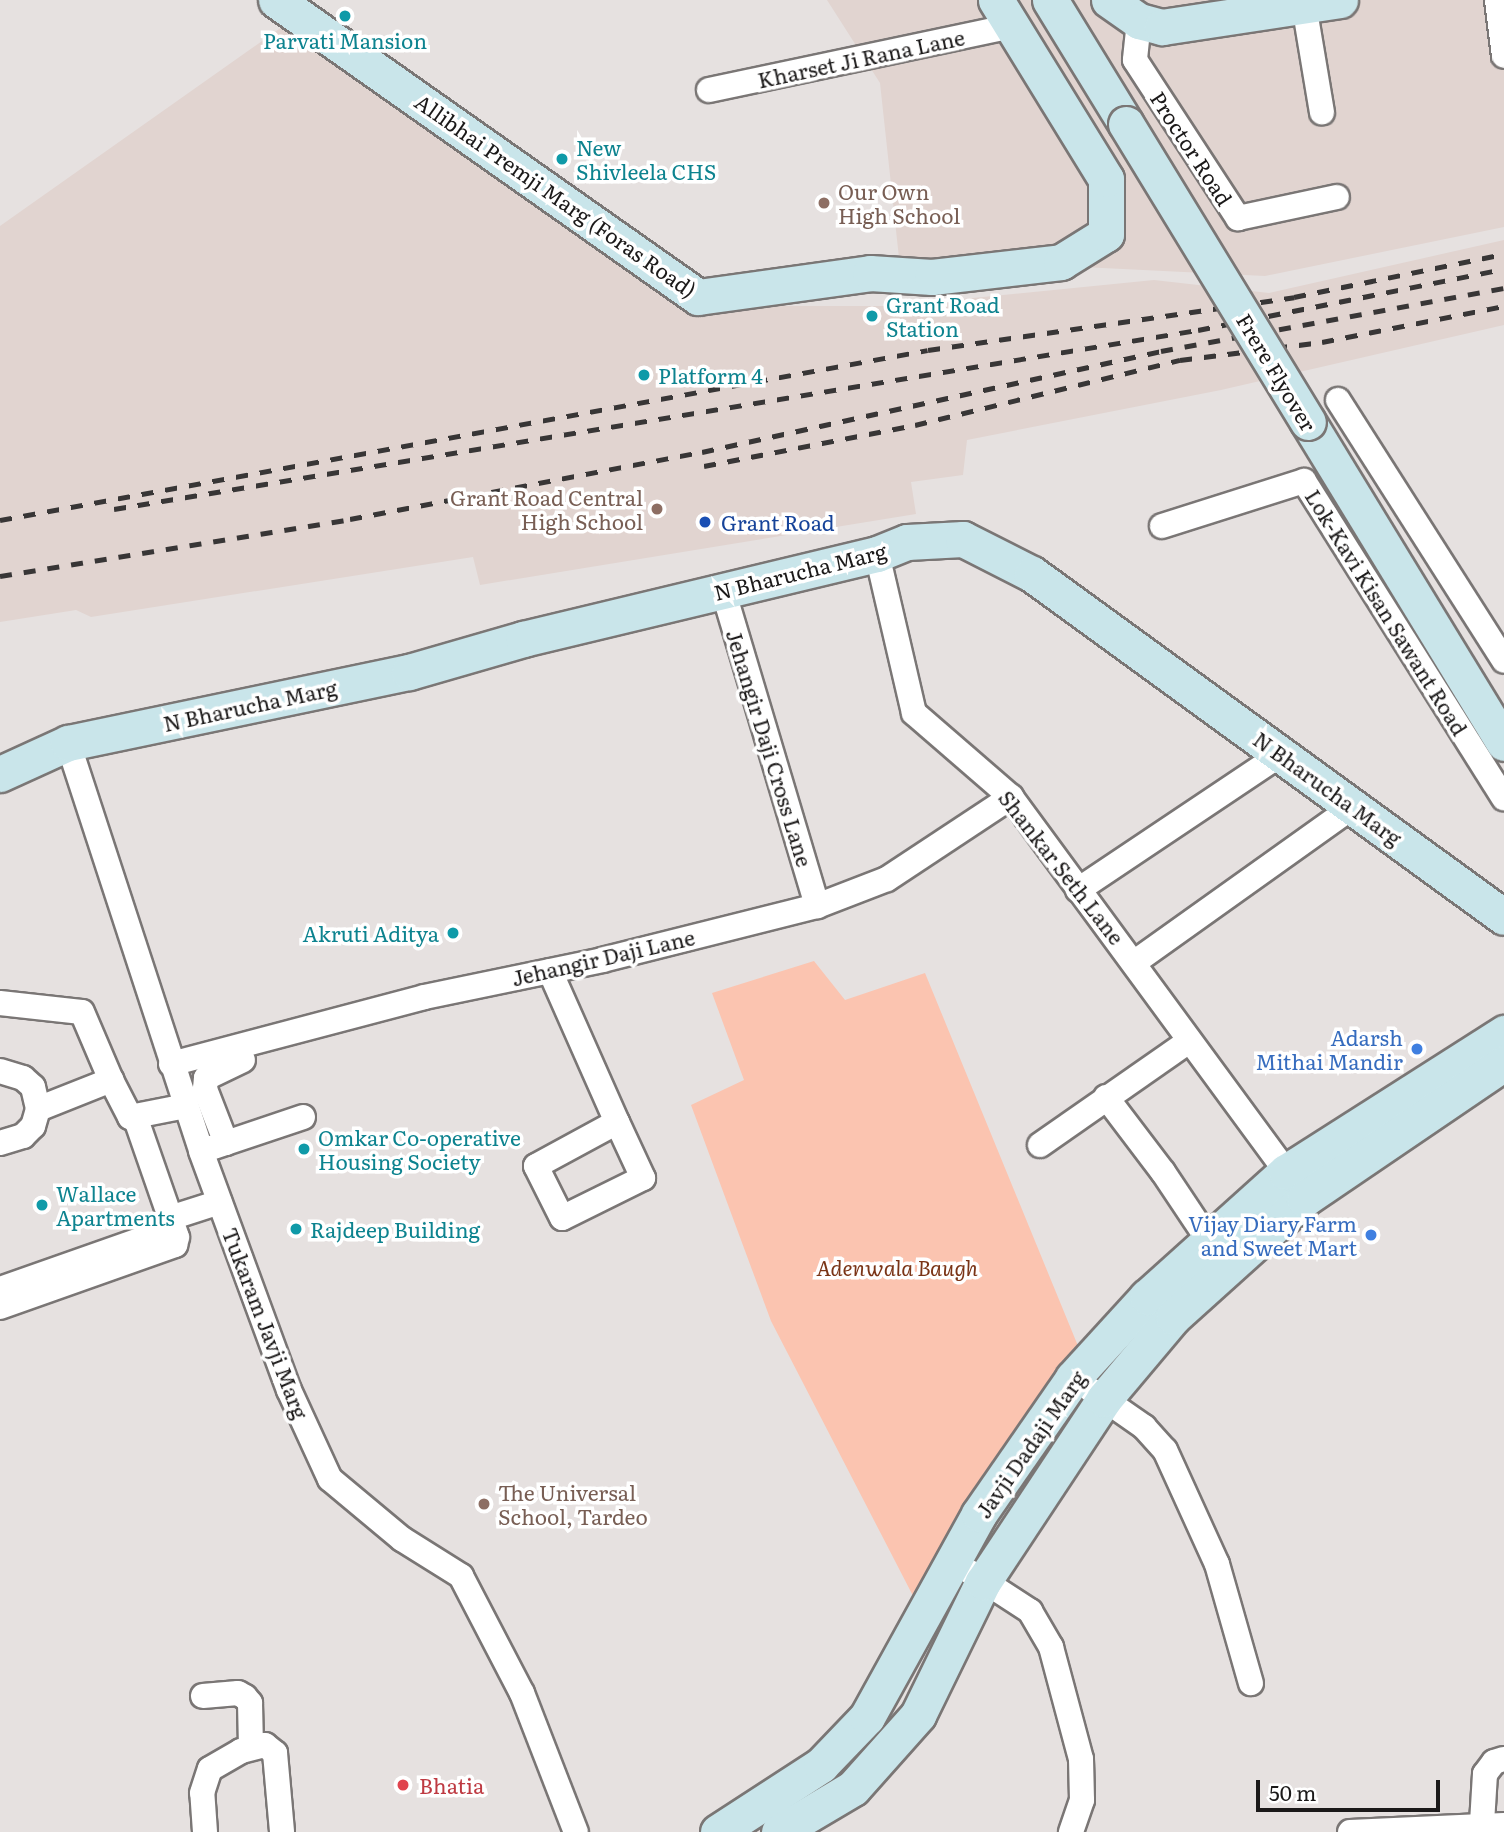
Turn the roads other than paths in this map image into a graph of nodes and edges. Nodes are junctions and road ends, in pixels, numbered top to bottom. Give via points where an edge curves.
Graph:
1 (276, 0) edge
2 (1050, 0) edge
3 (1110, 0) edge
4 (1340, 0) edge
5 (1497, 0) edge
6 (1304, 5) junction
7 (1004, 13) edge
8 (1139, 21) junction
9 (1504, 56) edge
10 (709, 90) dead end
11 (1322, 113) dead end
12 (1337, 197) dead end
13 (1338, 400) dead end
14 (1162, 526) dead end
15 (877, 554) junction
16 (723, 590) junction
17 (1504, 661) edge
18 (68, 743) junction
19 (1504, 743) edge
20 (1282, 754) junction
21 (0, 774) edge
22 (1011, 797) junction
23 (1504, 798) edge
24 (1352, 807) junction
25 (1078, 890) junction
26 (817, 906) junction
27 (1504, 917) edge
28 (1135, 962) junction
29 (550, 971) junction
30 (0, 1003) edge
31 (1504, 1033) edge
32 (265, 1039) junction
33 (1189, 1041) junction
34 (1504, 1063) edge
35 (171, 1064) junction
36 (0, 1071) edge
37 (206, 1078) junction
38 (111, 1080) junction
39 (1106, 1097) junction
40 (186, 1106) junction
41 (38, 1109) junction
42 (303, 1116) dead end
43 (136, 1119) junction
44 (617, 1122) dead end
45 (0, 1143) edge
46 (226, 1143) junction
47 (1040, 1145) dead end
48 (201, 1151) junction
49 (1286, 1171) junction
50 (220, 1202) junction
51 (172, 1223) junction
52 (1216, 1252) junction
53 (0, 1289) edge
54 (0, 1307) edge
55 (1132, 1341) junction
56 (1073, 1378) junction
57 (1104, 1399) junction
58 (952, 1558) junction
59 (983, 1582) junction
60 (1251, 1683) dead end
61 (203, 1696) dead end
62 (251, 1747) junction
63 (1504, 1759) edge
64 (1493, 1824) edge
65 (789, 1830) edge
66 (205, 1832) edge
67 (282, 1832) edge
68 (576, 1832) edge
69 (718, 1832) edge
70 (1071, 1832) edge
71 (1350, 1832) edge

1 - 7 street, Allibhai Premji Marg (Foras Road) via 698,297 870,273 932,277 1061,262 1106,234 1106,179
2 - 19 street, Frere Flyover, bridge
3 - 8 street
4 - 6 street
5 - 9 street
6 - 8 street via 1162,27
6 - 11 street
7 - 10 street, Kharset Ji Rana Lane
8 - 12 street, Proctor Road via 1135,60 1238,218
13 - 17 street
14 - 23 street, Lok-Kavi Kisan Sawant Road via 1304,481
15 - 16 street, N Bharucha Marg
15 - 20 street, N Bharucha Marg via 907,542 963,539 1032,575
15 - 22 street, Shankar Seth Lane via 914,713
16 - 18 street, N Bharucha Marg via 523,639 410,673
16 - 26 street, Jehangir Daji Cross Lane
18 - 21 street, N Bharucha Marg
18 - 35 street, Tukaram Javji Marg
20 - 24 street, N Bharucha Marg
20 - 25 street
22 - 25 street, Shankar Seth Lane
22 - 26 street, Jehangir Daji Lane via 887,879
24 - 27 street, N Bharucha Marg
24 - 28 street
25 - 28 street, Shankar Seth Lane
26 - 29 street, Jehangir Daji Lane
28 - 33 street, Shankar Seth Lane
29 - 32 street, Jehangir Daji Lane via 424,997
29 - 44 street
30 - 38 street via 77,1009 86,1019
31 - 49 street, Javji Dadaji Marg
32 - 35 street, Jehangir Daji Lane
32 - 37 street via 264,1052 214,1070
33 - 39 street
33 - 49 street, Shankar Seth Lane
34 - 52 street, Javji Dadaji Marg via 1304,1199
35 - 37 street
35 - 40 street, Tukaram Javji Marg
36 - 41 street via 23,1078 33,1087
37 - 46 street via 205,1089
38 - 41 street
38 - 43 street via 124,1112
39 - 47 street
39 - 52 street
40 - 43 street
40 - 48 street, Tukaram Javji Marg
41 - 45 street via 33,1126 23,1136
42 - 46 street
43 - 51 street
46 - 48 street
48 - 50 street, Tukaram Javji Marg
49 - 52 street, Javji Dadaji Marg
50 - 51 street
50 - 68 street, Tukaram Javji Marg via 289,1390 330,1479 402,1539 461,1576 522,1693
51 - 53 street
51 - 54 street via 177,1242 170,1249
52 - 55 street, Javji Dadaji Marg
55 - 56 street, Javji Dadaji Marg
55 - 57 street, Javji Dadaji Marg
56 - 57 street
56 - 58 street, Javji Dadaji Marg
57 - 59 street, Javji Dadaji Marg
57 - 60 street via 1144,1427 1165,1450 1187,1491 1235,1617
58 - 59 street
58 - 69 street, Javji Dadaji Marg via 867,1717 821,1765
59 - 65 street, Javji Dadaji Marg via 918,1715 853,1788
59 - 70 street via 1030,1611 1051,1647 1081,1759 1082,1800
61 - 62 street via 238,1693 245,1697 250,1703
62 - 66 street via 210,1769 202,1793
62 - 67 street via 265,1745 275,1754
63 - 64 street via 1494,1762 1485,1774
64 - 71 street

